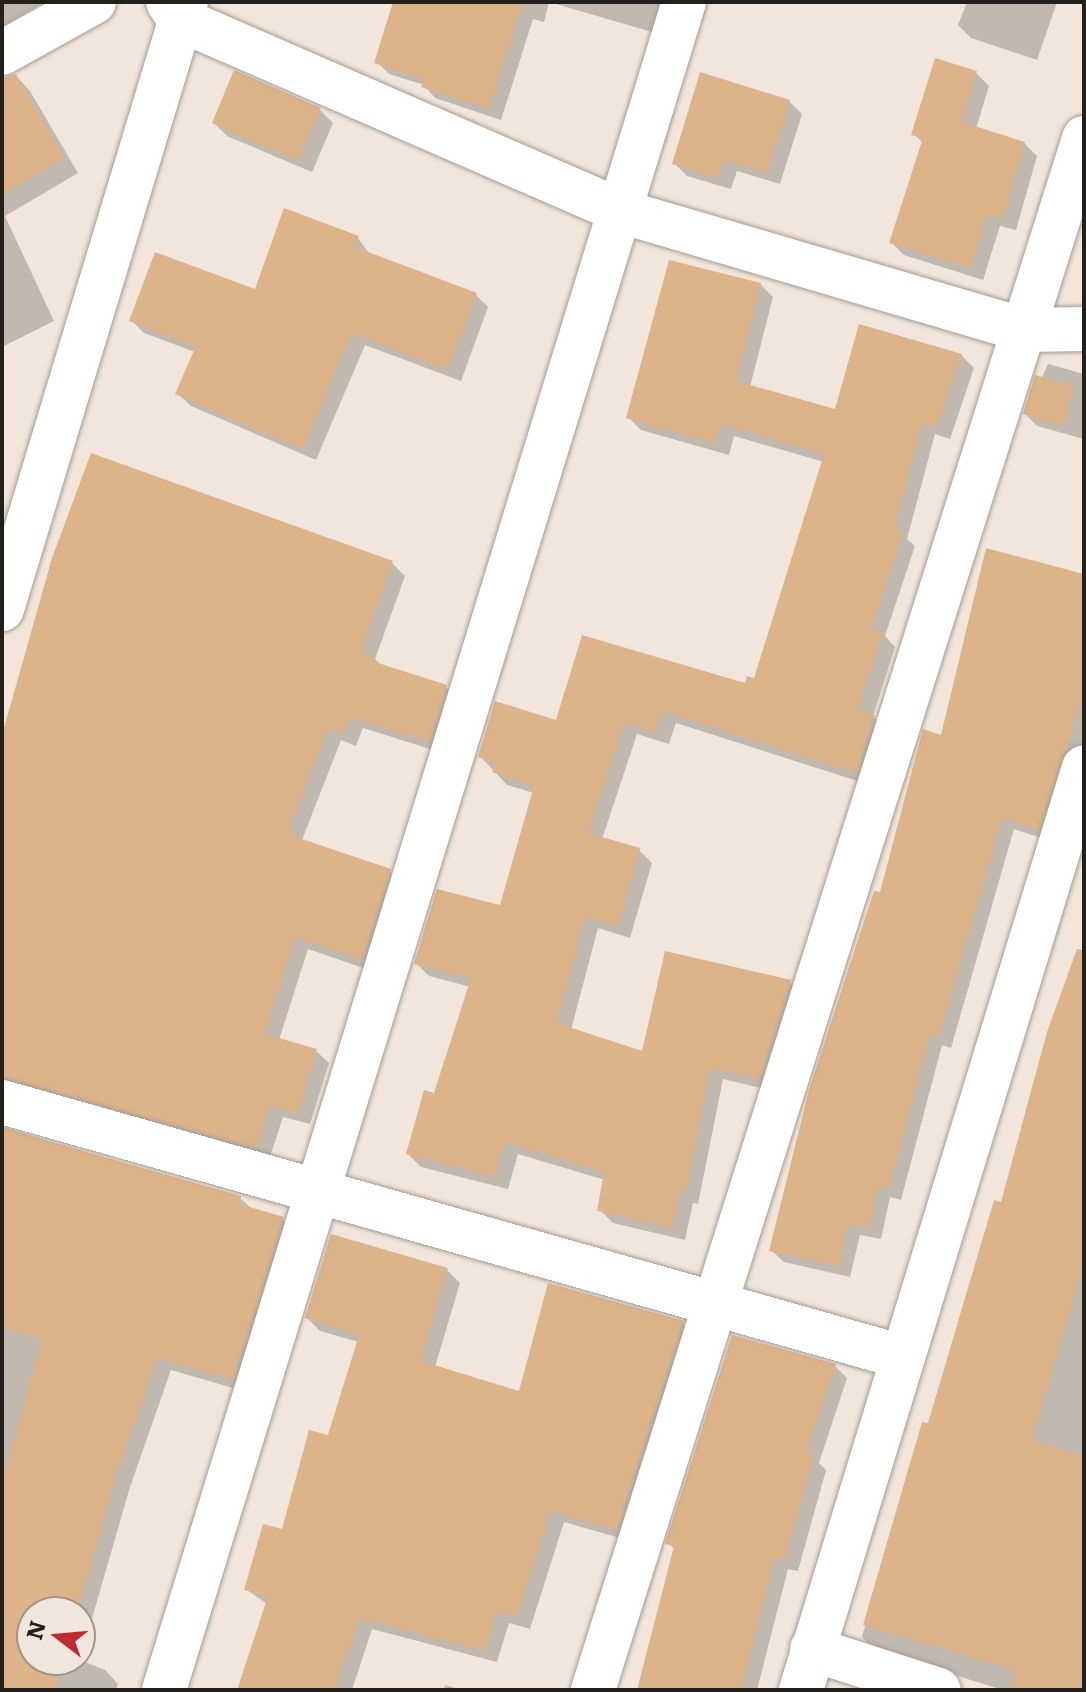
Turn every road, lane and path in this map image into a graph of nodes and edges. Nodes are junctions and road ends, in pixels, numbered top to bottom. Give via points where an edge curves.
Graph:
1 (94, 2) edge
2 (684, 2) edge
3 (178, 8) edge
4 (2, 53) edge
5 (1084, 138) edge
6 (620, 211) junction
7 (1084, 329) edge
8 (1025, 330) junction
9 (2, 609) edge
10 (1084, 767) edge
11 (2, 1102) edge
12 (314, 1193) junction
13 (716, 1304) junction
14 (899, 1356) junction
15 (812, 1649) junction
16 (164, 1690) edge
17 (593, 1690) edge
18 (801, 1690) edge
19 (939, 1690) edge

1 - 4 street
2 - 6 street
3 - 6 street
3 - 9 street
5 - 8 street
6 - 8 street
6 - 12 street
7 - 8 street
8 - 13 street
10 - 14 street
11 - 12 street
12 - 13 street
12 - 16 street
13 - 14 street
13 - 17 street
14 - 15 street
15 - 18 street
15 - 19 street

